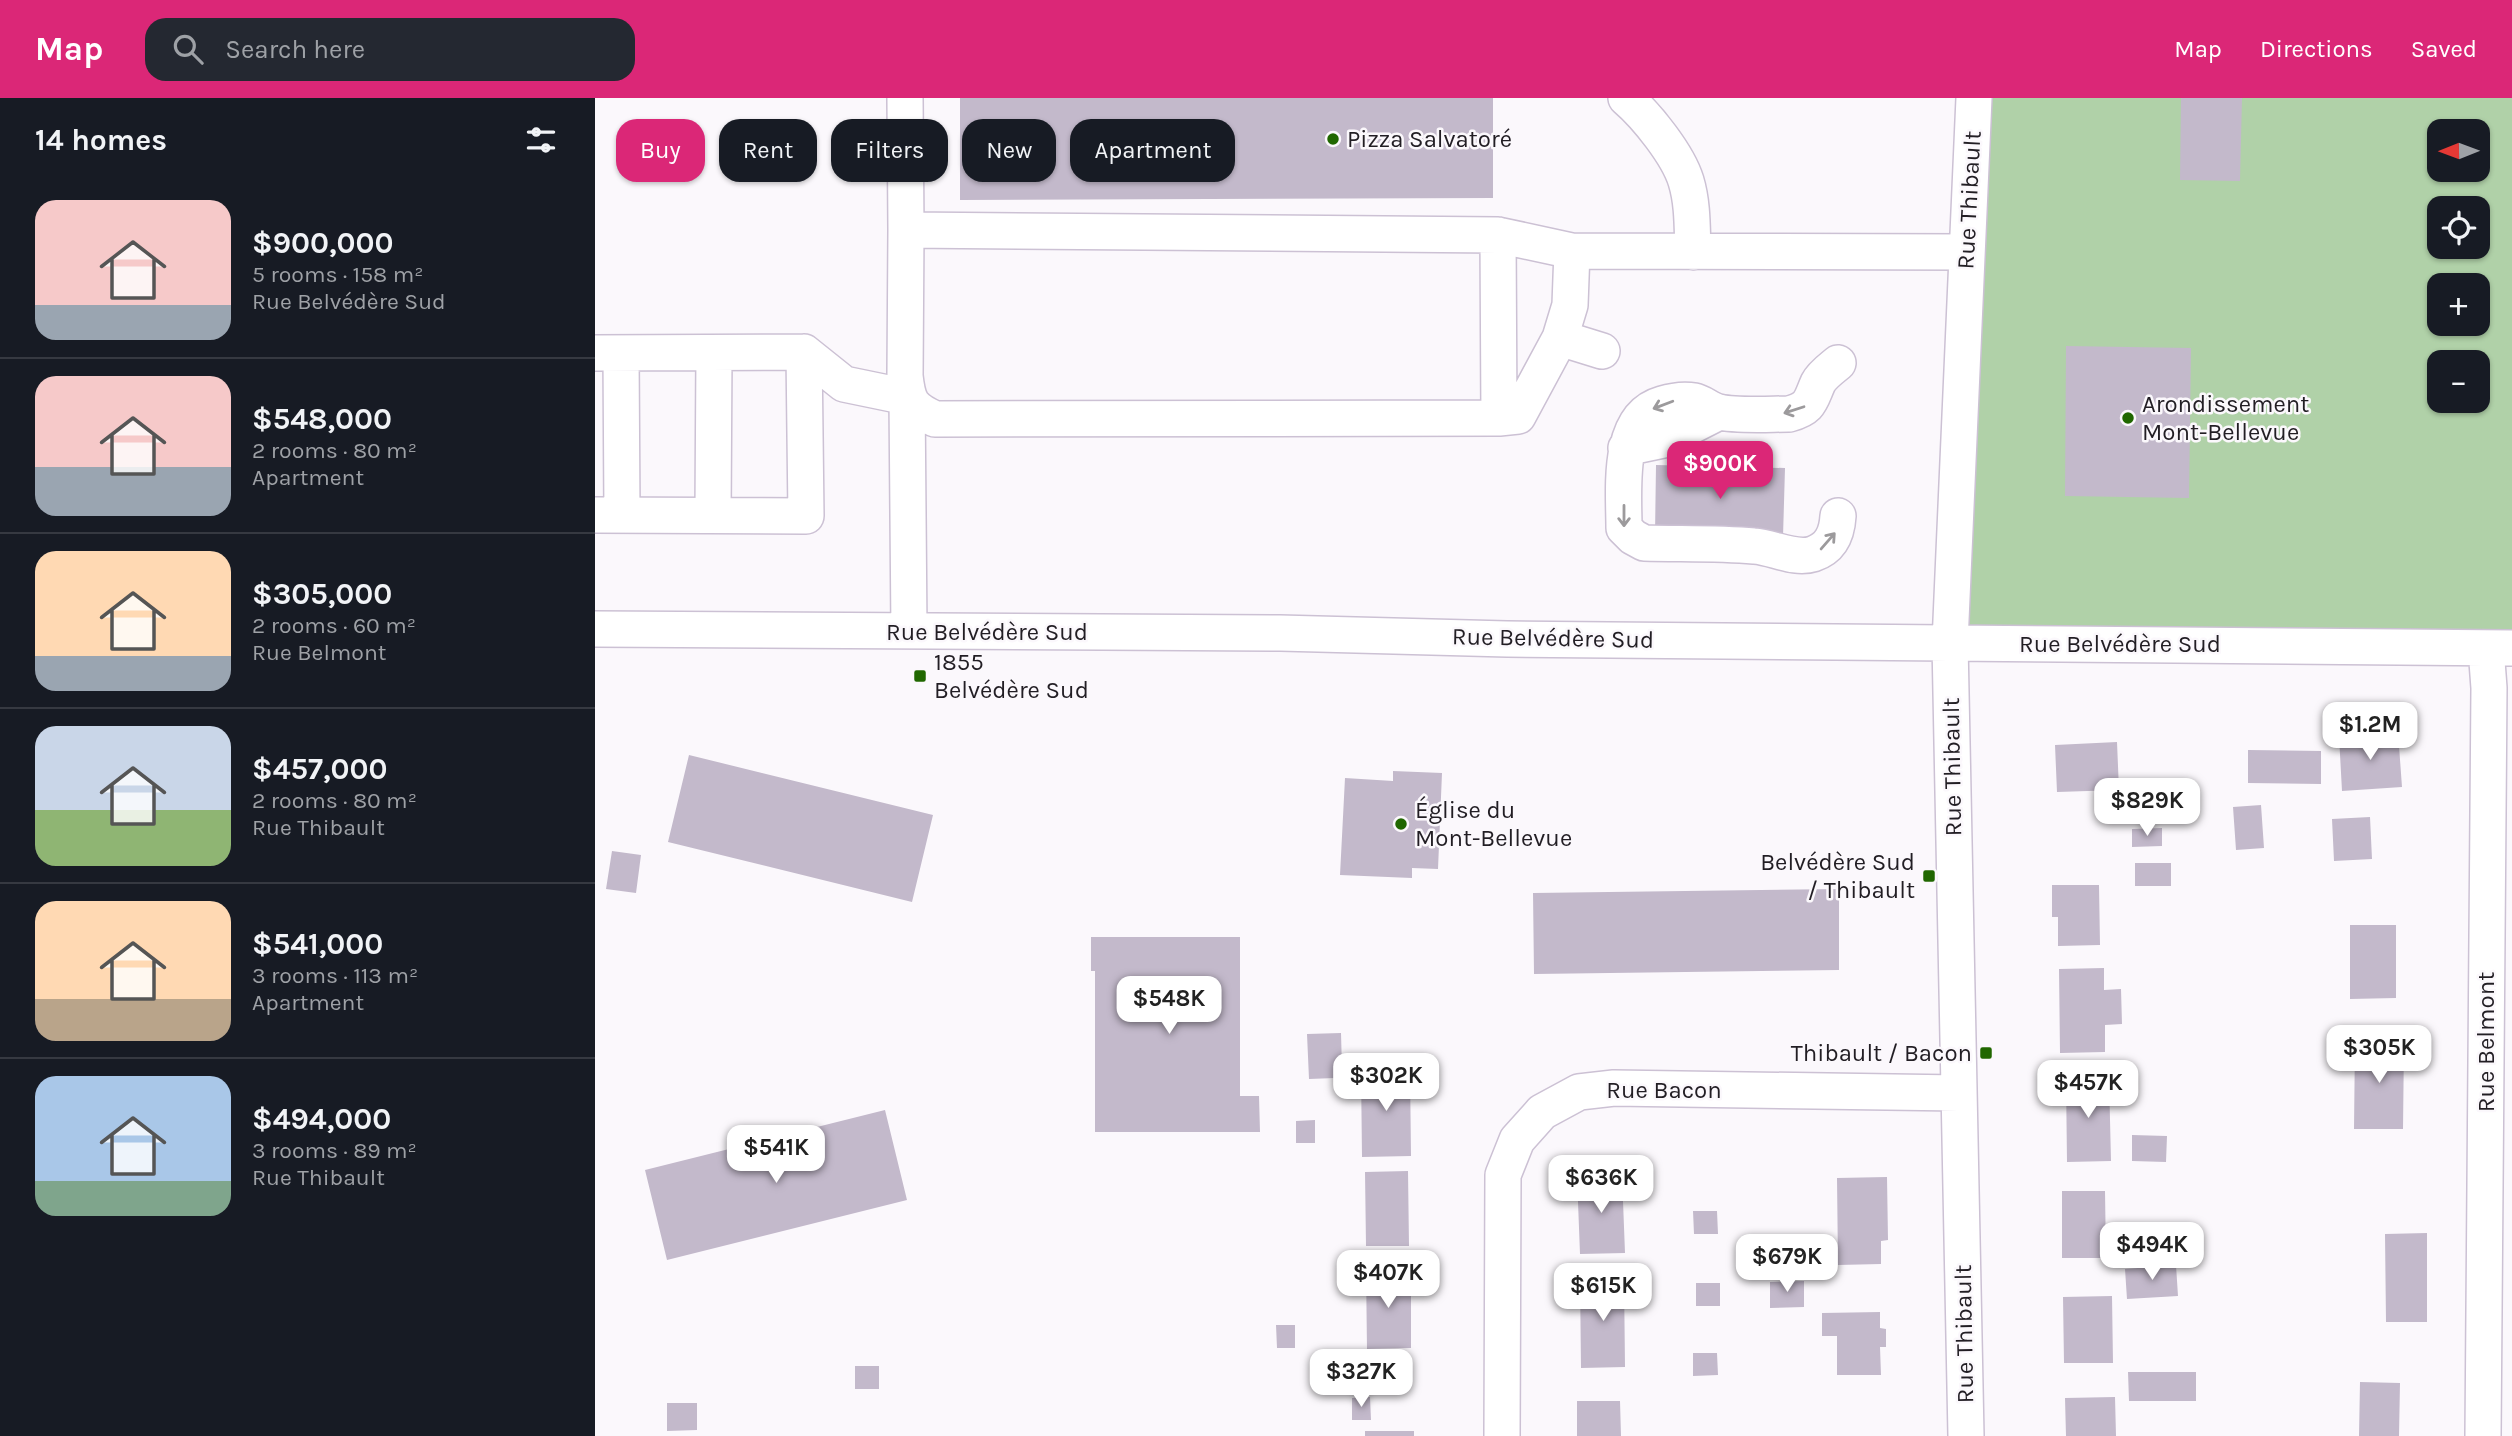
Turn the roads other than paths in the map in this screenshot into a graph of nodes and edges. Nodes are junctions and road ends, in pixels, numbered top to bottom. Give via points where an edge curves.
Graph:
1 (905, 98) edge
2 (1626, 98) edge
3 (1974, 98) edge
4 (906, 230) junction
5 (1498, 234) junction
6 (1572, 251) junction
7 (1693, 252) junction
8 (1967, 252) junction
9 (1560, 338) junction
10 (1602, 351) dead end
11 (804, 352) junction
12 (608, 353) edge
13 (714, 353) junction
14 (1838, 363) dead end
15 (907, 397) junction
16 (1499, 418) junction
17 (609, 515) edge
18 (713, 515) junction
19 (1838, 516) dead end
20 (595, 629) edge
21 (909, 631) junction
22 (1950, 643) junction
23 (2499, 648) edge
24 (1959, 1093) junction
25 (1502, 1436) edge
26 (1966, 1436) edge
27 (2483, 1436) edge

1 - 4 street
2 - 7 street via 1666,144 1686,179
3 - 8 street, Rue Thibault
4 - 5 street
4 - 15 street
5 - 6 street
5 - 16 street
6 - 7 street
6 - 9 street via 1570,305
7 - 8 street
8 - 22 street, Rue Thibault
9 - 10 street
9 - 16 street via 1518,416
11 - 13 street
11 - 15 street via 844,384
11 - 18 street via 806,516
12 - 13 street
12 - 17 street
13 - 18 street
14 -> 19 street via 1819,382 1812,399 1789,414 1719,412 1694,401 1657,405 1632,430 1626,448 1624,528 1644,543 1757,546 1800,556 1824,549 1837,528
15 - 16 street via 917,411 935,419
15 - 21 street
17 - 18 street
20 - 21 street, Rue Belvédère Sud
21 - 22 street, Rue Belvédère Sud
22 - 23 street, Rue Belvédère Sud
22 - 24 street, Rue Thibault
23 - 27 street, Rue Belmont via 2489,688
24 - 25 street, Rue Bacon via 1614,1088 1579,1093 1542,1112 1517,1140 1503,1175
24 - 26 street, Rue Thibault

